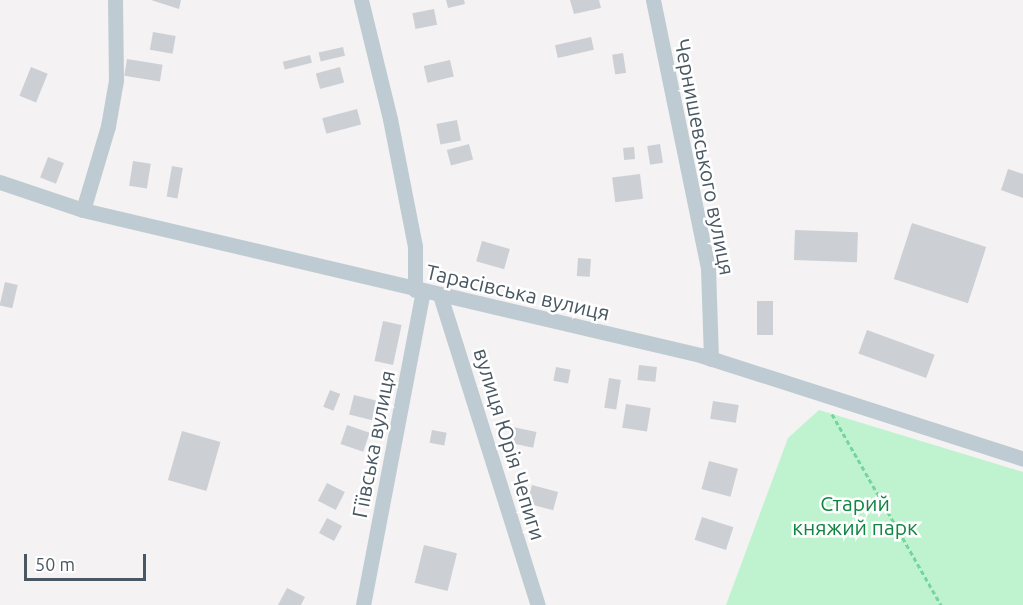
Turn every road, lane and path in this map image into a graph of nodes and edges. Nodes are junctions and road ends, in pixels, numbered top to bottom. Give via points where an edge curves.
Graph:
1 (115, 0) edge
2 (361, 0) edge
3 (653, 0) edge
4 (0, 182) edge
5 (83, 210) junction
6 (419, 290) junction
7 (441, 296) junction
8 (711, 359) junction
9 (819, 393) junction
10 (1023, 459) edge
11 (363, 605) edge
12 (538, 605) edge
13 (941, 605) edge

1 - 5 street via 116,80 108,126
2 - 6 street via 390,119 415,247
3 - 8 street, Чернишевського вулиця via 708,268
4 - 5 street, Тарасівська вулиця
5 - 6 street, Тарасівська вулиця
6 - 7 street, Тарасівська вулиця
6 - 11 street, Гіївська вулиця
7 - 8 street, Тарасівська вулиця
7 - 12 street, вулиця Юрія Чепиги
8 - 9 street, Тарасівська вулиця
9 - 10 street, Тарасівська вулиця
9 - 13 path

